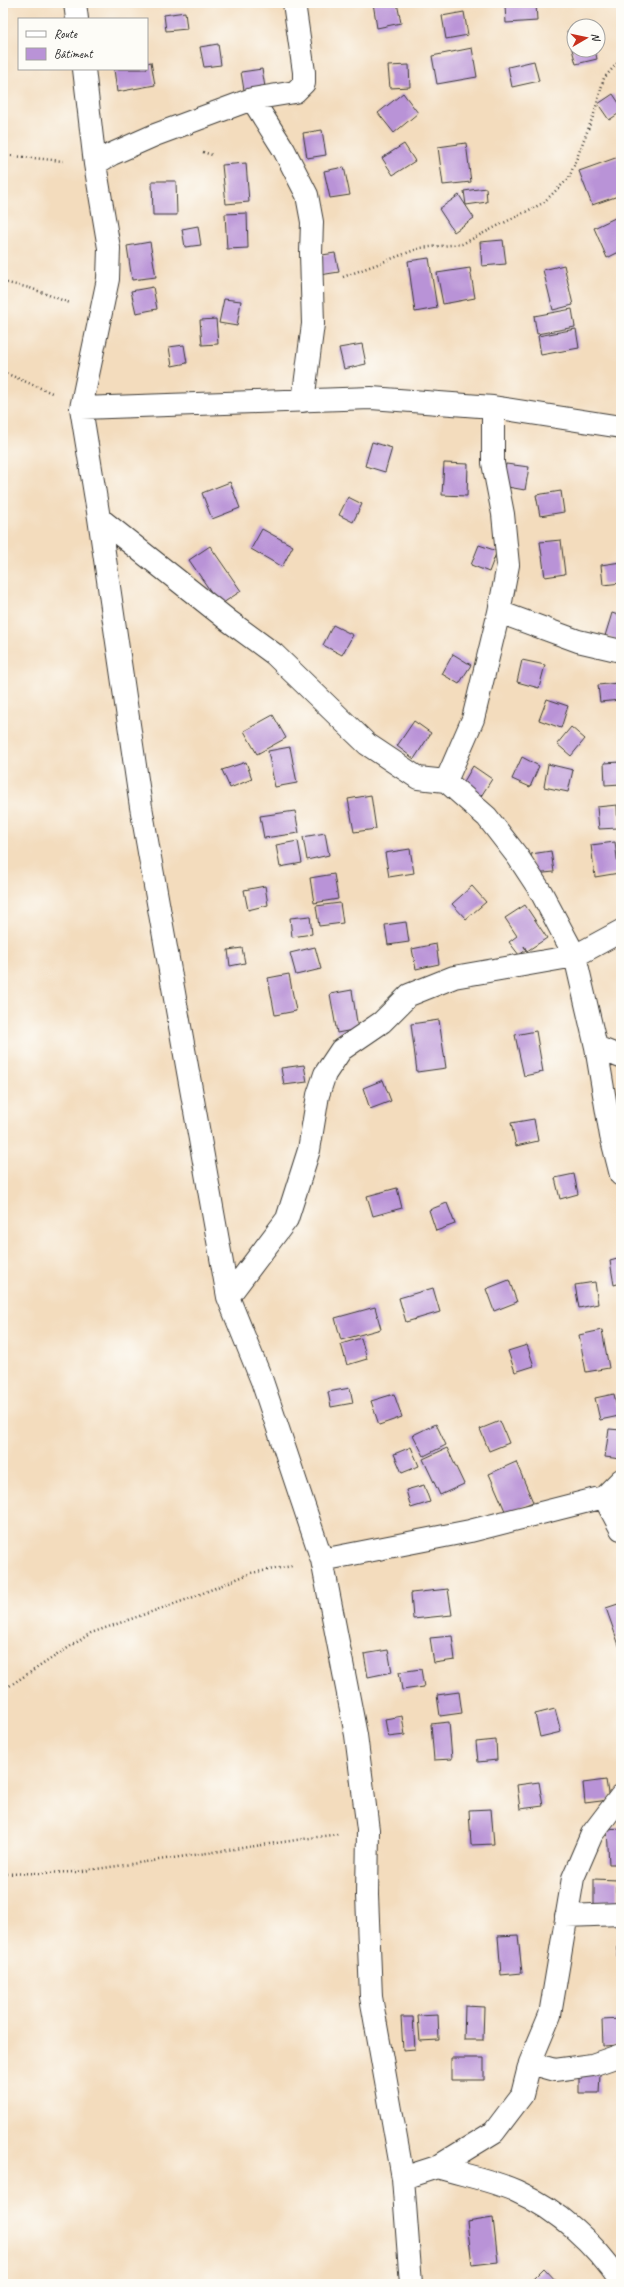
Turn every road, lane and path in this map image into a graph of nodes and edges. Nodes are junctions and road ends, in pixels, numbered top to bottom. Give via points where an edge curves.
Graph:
1 (75, 3) edge
2 (294, 3) edge
3 (77, 18) edge
4 (621, 59) edge
5 (84, 70) edge
6 (252, 99) junction
7 (3, 155) edge
8 (95, 164) junction
9 (3, 282) edge
10 (312, 289) junction
11 (99, 313) junction
12 (3, 372) edge
13 (303, 401) junction
14 (493, 407) junction
15 (81, 408) junction
16 (621, 427) edge
17 (99, 518) junction
18 (500, 612) junction
19 (621, 651) edge
20 (446, 781) junction
21 (621, 931) edge
22 (575, 956) junction
23 (596, 1048) junction
24 (621, 1057) edge
25 (621, 1175) edge
26 (228, 1297) junction
27 (621, 1480) edge
28 (612, 1495) edge
29 (621, 1529) edge
30 (322, 1560) junction
31 (3, 1690) edge
32 (621, 1796) edge
33 (368, 1830) junction
34 (3, 1874) edge
35 (621, 1914) edge
36 (566, 1916) junction
37 (621, 2055) edge
38 (530, 2063) junction
39 (437, 2168) junction
40 (403, 2178) junction
41 (612, 2257) edge
42 (621, 2282) edge
43 (411, 2284) edge

1 - 3 street
2 - 6 street via 304,83 295,92
4 - 10 path via 604,78 594,114 569,178 543,203 462,244 420,248
5 - 8 street
6 - 8 street via 154,135
6 - 10 street via 284,150 307,195 312,222
7 - 8 path
8 - 11 street via 110,248 108,279
9 - 11 path via 30,288
10 - 13 street via 313,330
11 - 15 street
12 - 15 path via 44,388
13 - 14 street via 371,398
13 - 15 street
14 - 16 street
14 - 18 street via 493,462 503,514 508,565
15 - 17 street
17 - 20 street via 274,654 367,744 418,778
17 - 26 street via 141,807
18 - 19 street via 578,641
18 - 20 street via 473,719
20 - 22 street via 486,817 518,857 541,892
21 - 22 street
22 - 23 street
22 - 26 street via 454,977 409,995 382,1022 341,1050 325,1074 318,1094 309,1150 287,1220
23 - 24 street
23 - 25 street via 611,1136
26 - 30 street via 262,1381
27 - 28 street
28 - 29 street
28 - 30 street via 470,1531
30 - 31 path via 251,1573 191,1598 91,1633
30 - 33 street via 356,1735
32 - 36 street via 592,1834 573,1878
33 - 34 path via 76,1872
33 - 40 street via 366,1895 371,1997
35 - 36 street
36 - 38 street via 550,2015
37 - 38 street via 592,2065 555,2070
38 - 39 street via 522,2095 494,2132
39 - 40 street
39 - 41 street via 515,2190 545,2206
40 - 43 street
41 - 42 street

